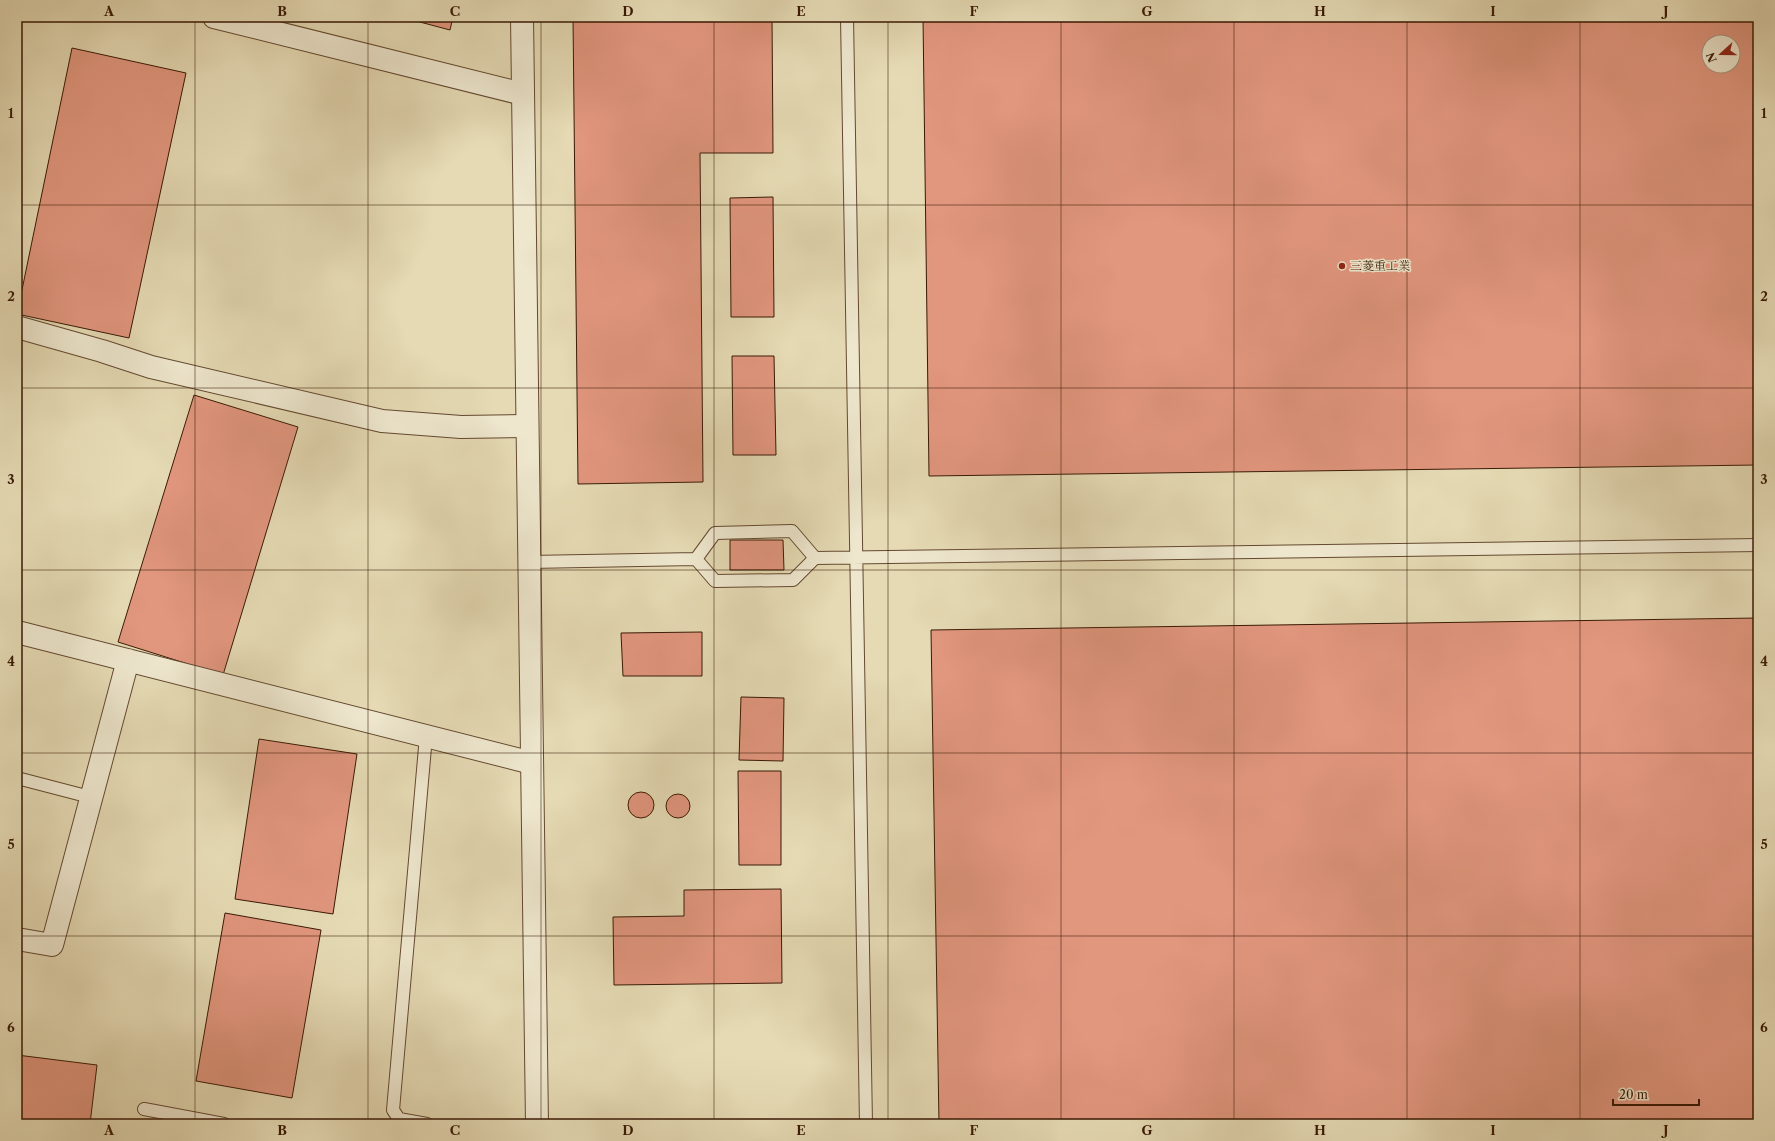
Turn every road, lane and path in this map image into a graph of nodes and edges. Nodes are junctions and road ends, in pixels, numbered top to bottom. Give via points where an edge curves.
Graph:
1 (214, 17) edge
2 (522, 17) edge
3 (847, 17) edge
4 (523, 94) junction
5 (17, 327) edge
6 (527, 426) junction
7 (1758, 545) edge
8 (855, 557) junction
9 (815, 558) junction
10 (696, 559) junction
11 (529, 562) junction
12 (17, 632) edge
13 (128, 660) junction
14 (426, 736) junction
15 (532, 763) junction
16 (17, 778) edge
17 (90, 797) junction
18 (17, 939) edge
19 (144, 1109) dead end
20 (224, 1124) edge
21 (427, 1124) edge
22 (537, 1124) edge
23 (866, 1124) edge

1 - 4 street
2 - 4 street
3 - 8 lane
4 - 6 street
5 - 6 street via 151,367 382,421 461,427
6 - 11 street
7 - 8 lane
8 - 9 lane
8 - 23 lane
9 - 10 lane via 793,580 715,581
9 - 10 lane via 792,531 716,533
10 - 11 lane
11 - 15 street
12 - 13 street
13 - 14 street
13 - 17 street
14 - 15 street
14 - 21 lane via 393,1110 399,1119
15 - 22 street
16 - 17 lane
17 - 18 street via 52,945
19 - 20 lane

